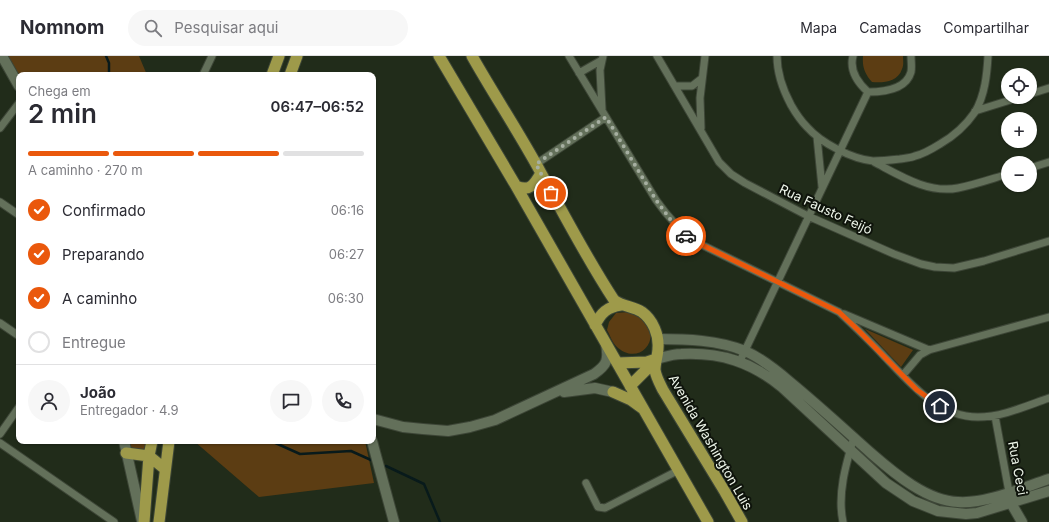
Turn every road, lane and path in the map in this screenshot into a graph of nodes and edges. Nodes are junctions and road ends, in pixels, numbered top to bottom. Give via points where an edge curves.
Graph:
1 (2, 56) edge
2 (212, 56) edge
3 (279, 56) edge
4 (296, 56) edge
5 (439, 56) edge
6 (472, 56) edge
7 (569, 56) edge
8 (657, 56) edge
9 (705, 56) edge
10 (777, 56) edge
11 (853, 56) edge
12 (911, 56) edge
13 (988, 56) edge
14 (602, 58) edge
15 (204, 72) edge
16 (273, 72) edge
17 (291, 72) edge
18 (579, 74) junction
19 (701, 79) junction
20 (16, 81) edge
21 (675, 86) junction
22 (1049, 88) edge
23 (868, 92) junction
24 (1037, 92) edge
25 (1001, 103) edge
26 (16, 107) edge
27 (975, 111) junction
28 (604, 114) junction
29 (0, 128) edge
30 (701, 130) junction
31 (817, 138) junction
32 (840, 150) junction
33 (872, 161) junction
34 (1049, 162) edge
35 (1037, 166) edge
36 (539, 169) junction
37 (1001, 176) edge
38 (516, 186) junction
39 (822, 187) junction
40 (0, 202) edge
41 (16, 213) edge
42 (808, 216) junction
43 (1049, 241) edge
44 (778, 282) junction
45 (621, 305) junction
46 (839, 312) junction
47 (1049, 317) edge
48 (0, 323) edge
49 (595, 325) junction
50 (16, 334) edge
51 (658, 339) junction
52 (606, 344) junction
53 (929, 350) junction
54 (745, 351) junction
55 (656, 359) junction
56 (740, 361) junction
57 (617, 363) junction
58 (902, 375) junction
59 (630, 386) junction
60 (613, 392) junction
61 (552, 394) junction
62 (1049, 398) edge
63 (644, 409) junction
64 (16, 411) edge
65 (995, 416) junction
66 (376, 420) edge
67 (0, 434) edge
68 (854, 437) junction
69 (0, 443) edge
70 (124, 444) edge
71 (151, 444) edge
72 (169, 444) edge
73 (373, 444) edge
74 (850, 451) junction
75 (126, 453) junction
76 (149, 456) junction
77 (165, 469) junction
78 (679, 470) junction
79 (1049, 479) edge
80 (586, 483) dead end
81 (1049, 491) edge
82 (1009, 492) junction
83 (1011, 503) junction
84 (114, 522) edge
85 (143, 522) edge
86 (159, 522) edge
87 (394, 522) edge
88 (708, 522) edge
89 (742, 522) edge
90 (843, 522) edge
91 (1022, 522) edge

1 - 20 main road
2 - 15 street
3 - 16 main road
4 - 17 main road
5 - 38 main road
6 - 36 main road
7 - 18 street
8 - 21 street, Rua Fausto Feijó
9 - 19 street
10 - 31 street via 785,93 805,126
11 - 23 street via 854,74 859,84
12 - 23 street via 911,71 907,80 898,87 883,92
13 - 27 street via 986,78
14 - 18 street
14 - 28 street via 600,70
18 - 28 street
19 - 21 street via 692,86
19 - 30 street
21 - 30 street, Rua Fausto Feijó
22 - 24 street
23 - 32 street
25 - 27 street
26 - 29 street
27 - 33 street via 963,127 948,140 930,150 915,157
28 - 36 street
28 - 44 street via 656,200 683,234
30 - 42 street, Rua Fausto Feijó via 719,162 731,174
31 - 32 street
31 - 39 street
32 - 33 street
32 - 39 street
33 - 37 street via 928,187 957,188
34 - 35 street
36 - 38 main road via 536,182 528,188
36 - 45 main road via 609,292
38 - 49 main road
39 - 42 street
40 - 41 street
42 - 43 street, Rua Fausto Feijó via 894,254 936,267 954,268 976,263
42 - 44 street
44 - 46 street
44 - 54 street
45 - 49 main road via 612,306 603,312
45 - 51 main road, Avenida Washington Luis via 642,312 651,320
46 - 53 street
46 - 58 street
47 - 53 street
48 - 50 street
49 - 52 main road
51 - 54 main road via 724,344
51 - 55 main road, Avenida Washington Luis
52 - 57 main road
52 - 61 main road via 608,357 603,368
53 - 58 street via 920,355
54 - 56 street
54 - 68 main road via 775,370
55 - 56 main road via 680,354 710,355
55 - 57 main road via 647,362
55 - 59 main road
55 - 89 main road, Avenida Washington Luis via 655,370 663,390
56 - 74 main road via 782,387
57 - 59 main road
58 - 65 street via 917,390 957,414
59 - 60 street
59 - 63 main road
60 - 61 main road via 595,388
60 - 63 main road
61 - 66 main road via 495,420 448,431 403,427
62 - 65 street
63 - 78 main road
64 - 67 street
65 - 82 street, Rua Ceci
68 - 74 street
68 - 82 main road via 894,472 941,499 958,502 979,501
69 - 84 street
70 - 75 main road
71 - 76 main road
72 - 77 main road
73 - 87 main road
74 - 83 main road via 886,483 913,501 938,511 977,513
74 - 90 street via 842,490
75 - 76 main road
75 - 85 main road
76 - 77 main road
76 - 85 main road
77 - 86 main road
78 - 80 street via 605,508 598,507
78 - 88 main road
79 - 82 main road
81 - 83 main road
82 - 83 main road, Rua Ceci
83 - 91 main road, Rua Ceci

